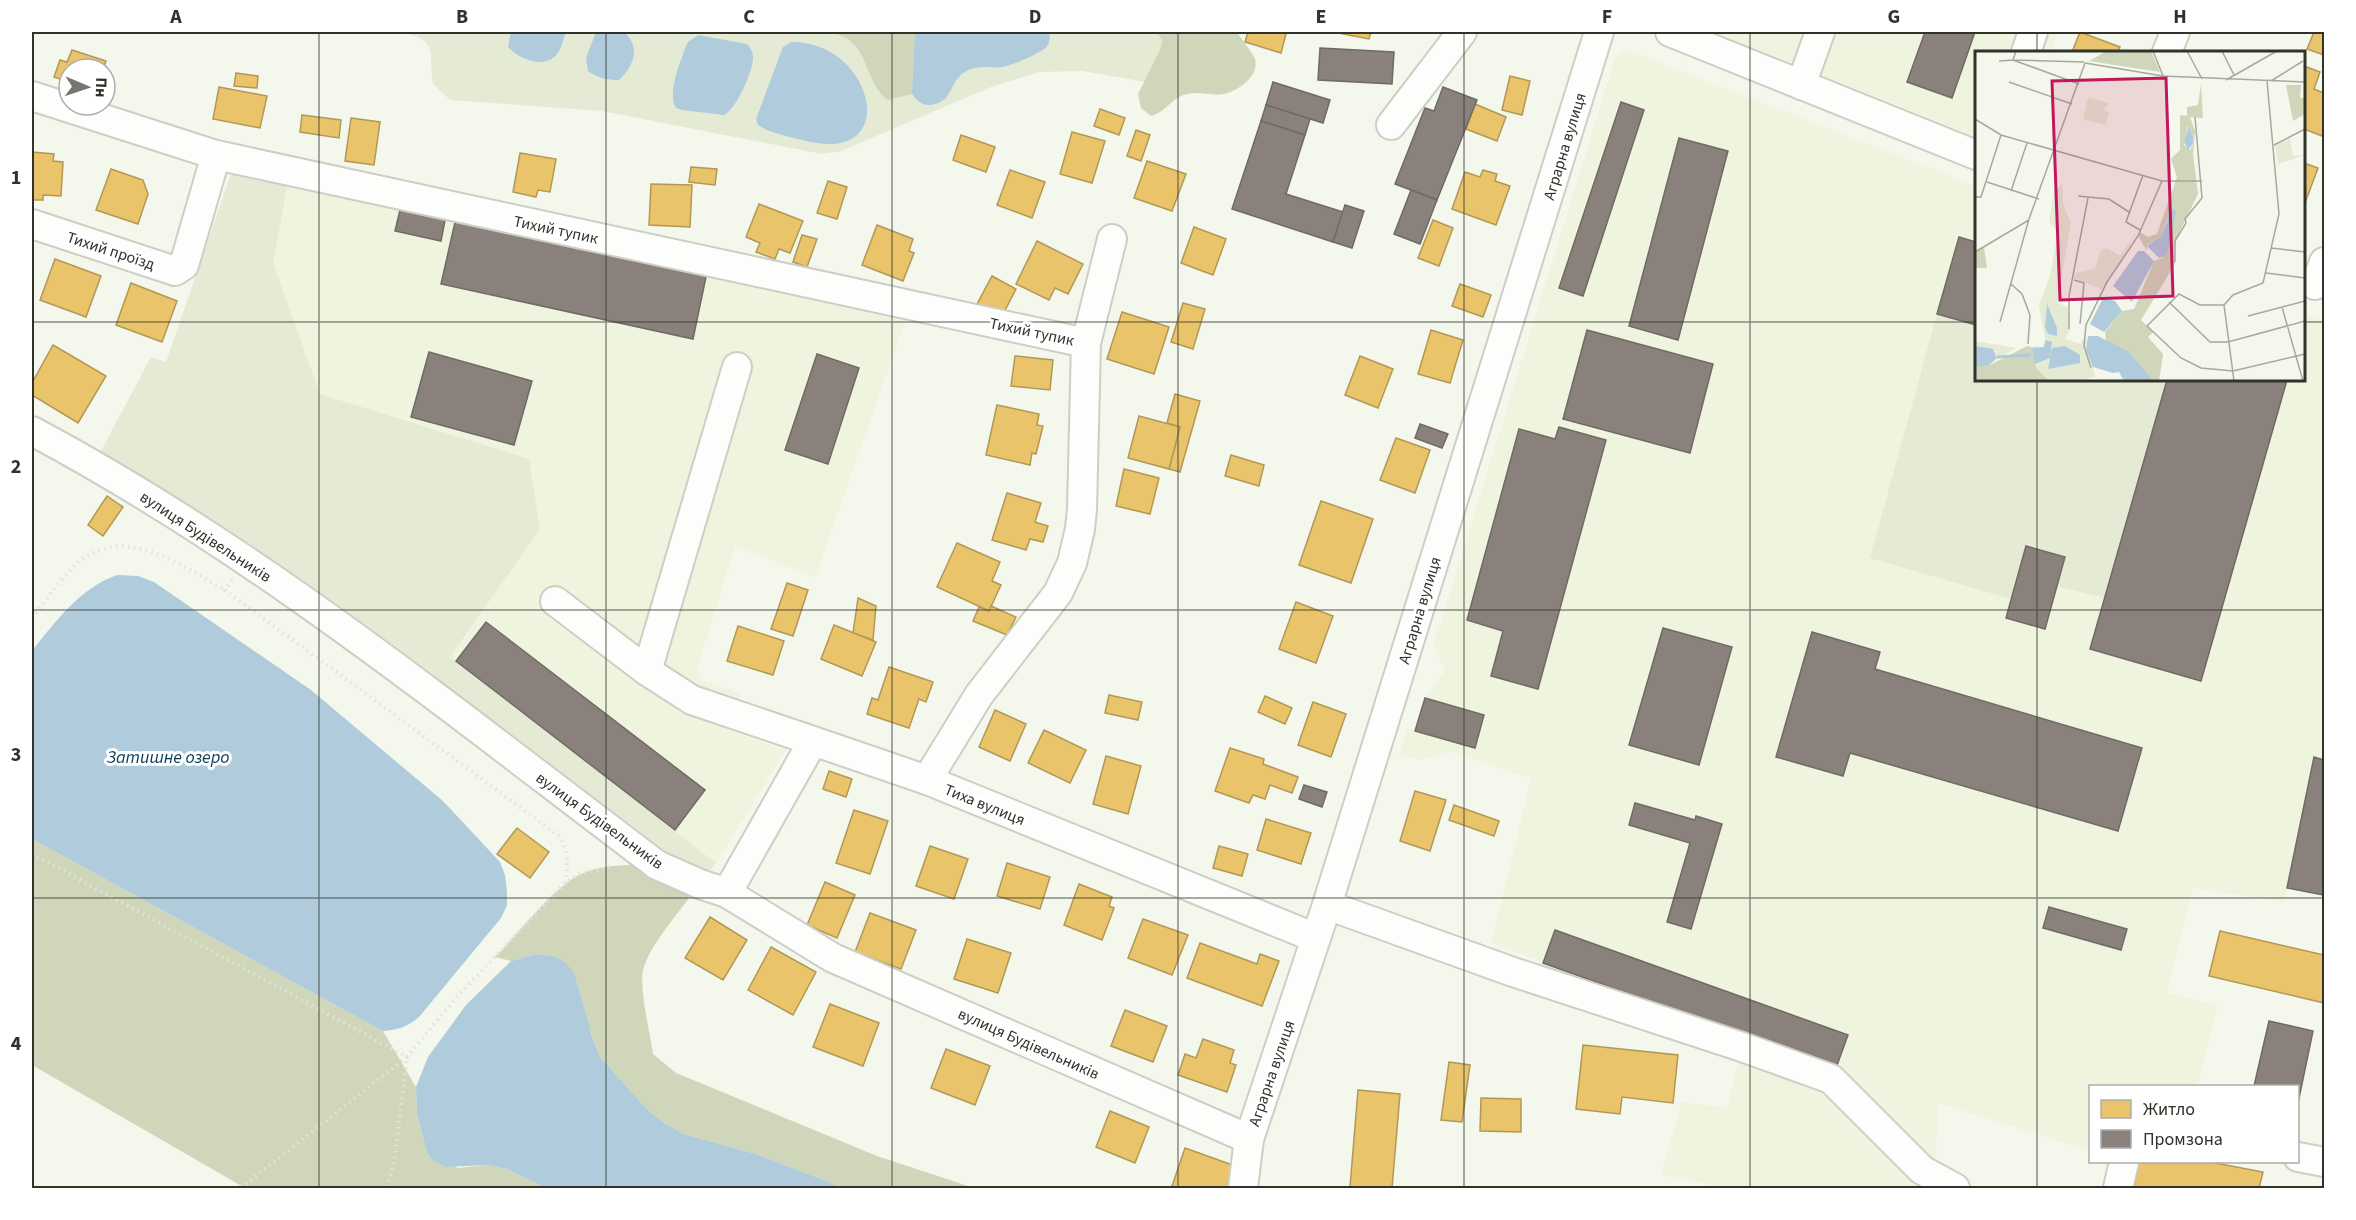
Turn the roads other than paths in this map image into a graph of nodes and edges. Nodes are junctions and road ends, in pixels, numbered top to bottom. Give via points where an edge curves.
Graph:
1 (1462, 32) edge
2 (1599, 32) edge
3 (1670, 32) edge
4 (1820, 32) edge
5 (2033, 32) edge
6 (2175, 32) edge
7 (2025, 51) edge
8 (2167, 51) edge
9 (1802, 85) junction
10 (32, 96) edge
11 (1391, 125) dead end
12 (1975, 154) edge
13 (216, 155) junction
14 (32, 224) edge
15 (1112, 239) dead end
16 (1086, 343) junction
17 (737, 366) dead end
18 (32, 431) edge
19 (555, 601) dead end
20 (647, 671) junction
21 (813, 741) junction
22 (927, 780) junction
23 (727, 893) junction
24 (1327, 905) junction
25 (1316, 938) junction
26 (1249, 1139) junction
27 (2299, 1157) edge
28 (2325, 1162) edge
29 (2124, 1163) edge
30 (1243, 1188) edge
31 (1955, 1188) edge
32 (2118, 1188) edge

1 - 11 street
2 - 24 street, Аграрна вулиця
3 - 9 street
4 - 9 street
5 - 7 street
6 - 8 street
9 - 12 street
10 - 13 street, Тихий тупик
13 - 14 street, Тихий проїзд via 184,265 175,271
13 - 16 street, Тихий тупик
15 - 16 street, Тихий тупик
16 - 22 street, Тихий тупик via 1082,509 1072,563 1058,593 978,694
17 - 20 street
18 - 23 street, вулиця Будівельників via 182,518 321,612 657,865
19 - 20 street, Тиха вулиця
20 - 21 street, Тиха вулиця via 692,700
21 - 22 street, Тиха вулиця
21 - 23 street
22 - 25 street, Тиха вулиця
23 - 26 street, вулиця Будівельників via 832,957
24 - 25 street, Аграрна вулиця
24 - 31 street via 1831,1079 1922,1170
25 - 26 street, Аграрна вулиця
26 - 30 street, Аграрна вулиця
27 - 28 street
29 - 32 street

